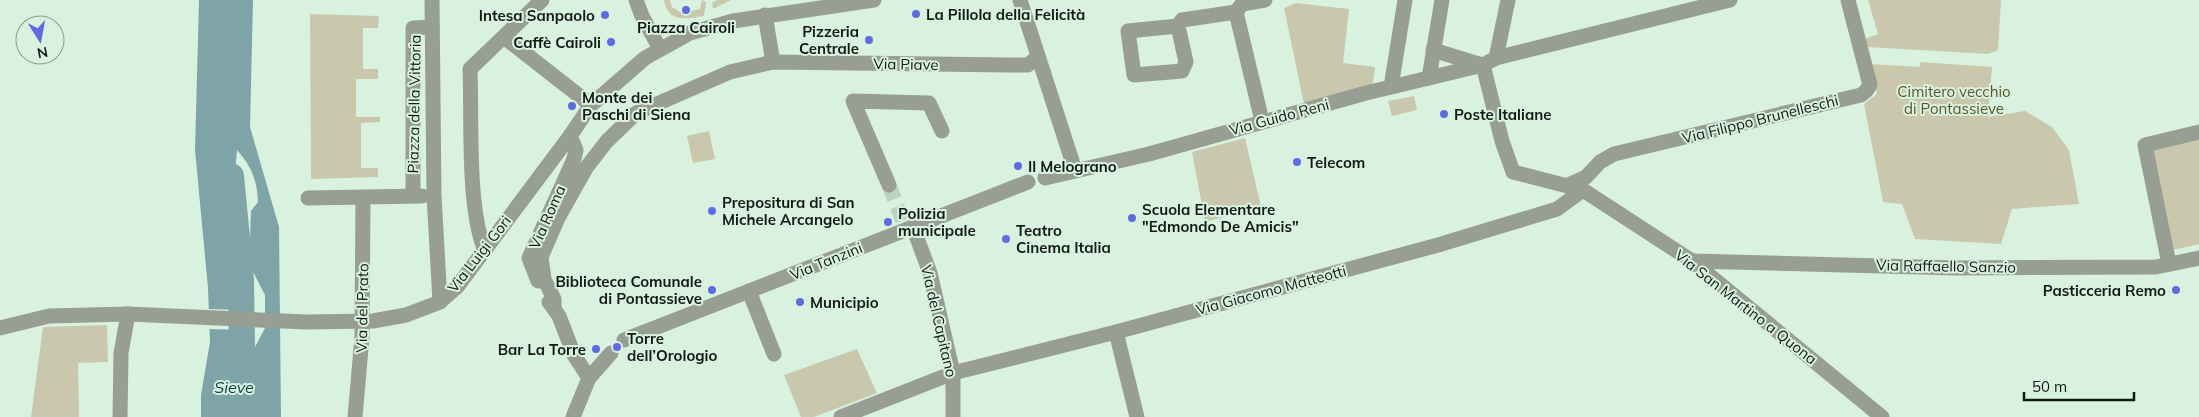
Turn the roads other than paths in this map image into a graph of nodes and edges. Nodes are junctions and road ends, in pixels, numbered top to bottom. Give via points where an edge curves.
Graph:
1 (432, 0) edge
2 (542, 0) edge
3 (636, 0) edge
4 (874, 0) edge
5 (1020, 0) edge
6 (1265, 0) edge
7 (1405, 0) edge
8 (1442, 0) edge
9 (1508, 0) edge
10 (1730, 0) edge
11 (1848, 0) edge
12 (1240, 5) edge
13 (765, 15) junction
14 (1178, 26) junction
15 (432, 27) junction
16 (504, 37) junction
17 (660, 49) junction
18 (1433, 50) junction
19 (1037, 58) junction
20 (1490, 61) junction
21 (773, 62) junction
22 (1430, 78) junction
23 (1394, 86) junction
24 (590, 105) junction
25 (1262, 121) junction
26 (942, 132) dead end
27 (2199, 132) edge
28 (570, 136) junction
29 (1075, 170) junction
30 (1046, 178) dead end
31 (1028, 182) dead end
32 (889, 185) tunnel mouth
33 (1568, 185) junction
34 (1583, 190) junction
35 (413, 196) junction
36 (434, 196) junction
37 (308, 198) dead end
38 (363, 198) junction
39 (908, 226) junction
40 (484, 248) junction
41 (2199, 258) edge
42 (1692, 261) junction
43 (2169, 264) junction
44 (749, 291) junction
45 (440, 302) junction
46 (554, 308) junction
47 (128, 314) junction
48 (0, 328) edge
49 (1116, 332) junction
50 (624, 340) dead end
51 (611, 353) dead end
52 (774, 354) dead end
53 (953, 373) junction
54 (589, 378) junction
55 (120, 417) edge
56 (355, 417) edge
57 (573, 417) edge
58 (841, 417) edge
59 (953, 417) edge
60 (1137, 417) edge
61 (1882, 417) edge

1 - 15 street, Piazza della Vittoria
2 - 16 street
3 - 17 street
4 - 13 street, Via Luigi Gori
5 - 19 street
6 - 12 street
7 - 23 street via 1392,81
8 - 18 street
9 - 20 street
10 - 20 street, Via Guido Reni
11 - 33 street, Via Filippo Brunelleschi via 1870,85 1866,91 1614,154 1600,162 1586,177
12 - 14 street via 1182,20
12 - 25 street
13 - 17 street, Via Luigi Gori via 690,33
13 - 21 street
14 - 14 street via 1128,31 1134,75 1182,71 1186,62
15 - 35 street, Piazza della Vittoria via 413,28
15 - 36 street, Piazza della Vittoria
16 - 24 street
16 - 40 street via 470,69 474,190 479,235
17 - 24 street, Via Luigi Gori
18 - 20 street
18 - 22 street
19 - 21 street, Via Piave via 1028,64 1009,65
19 - 29 street
20 - 22 street, Via Guido Reni
20 - 33 street, Via San Martino a Quona via 1502,141 1513,172
21 - 46 street, Via Piave via 730,72 636,113 607,141 558,218 541,257 544,279 554,298
22 - 23 street, Via Guido Reni
23 - 25 street, Via Guido Reni
24 - 28 street, Via Luigi Gori
25 - 29 street, Via Guido Reni via 1149,154
26 - 32 street via 929,103 853,101
27 - 43 street via 2145,145
28 - 40 street, Via Luigi Gori
28 - 46 street, Via Roma via 576,150 574,159 529,258
29 - 30 street
31 - 39 street, Via Tanzini
33 - 34 street, Via San Martino a Quona
34 - 42 street, Via San Martino a Quona
34 - 49 street, Via Giacomo Matteotti via 1557,209 1538,215
35 - 36 street, Piazza della Vittoria
35 - 38 street, Piazza della Vittoria
36 - 45 street, Piazza della Vittoria
37 - 38 street, Piazza della Vittoria
38 - 56 street, Via del Prato via 362,337
39 - 44 street, Via Tanzini
39 - 53 street, Via del Capitano via 930,274
40 - 45 street, Via Luigi Gori via 457,287
41 - 43 street, Via Raffaello Sanzio
42 - 43 street, Via Raffaello Sanzio via 1957,268 2156,267
42 - 61 street, Via San Martino a Quona
44 - 50 street, Via Tanzini
44 - 52 street
45 - 47 street, Via Luigi Gori via 406,315 352,322
46 - 54 street, Via Roma via 574,354
47 - 48 street, Via Luigi Gori via 49,316
47 - 55 street via 121,353
49 - 53 street, Via Giacomo Matteotti
49 - 60 street
51 - 54 street
53 - 58 street, Via Giacomo Matteotti
53 - 59 street, Via del Capitano
54 - 57 street

